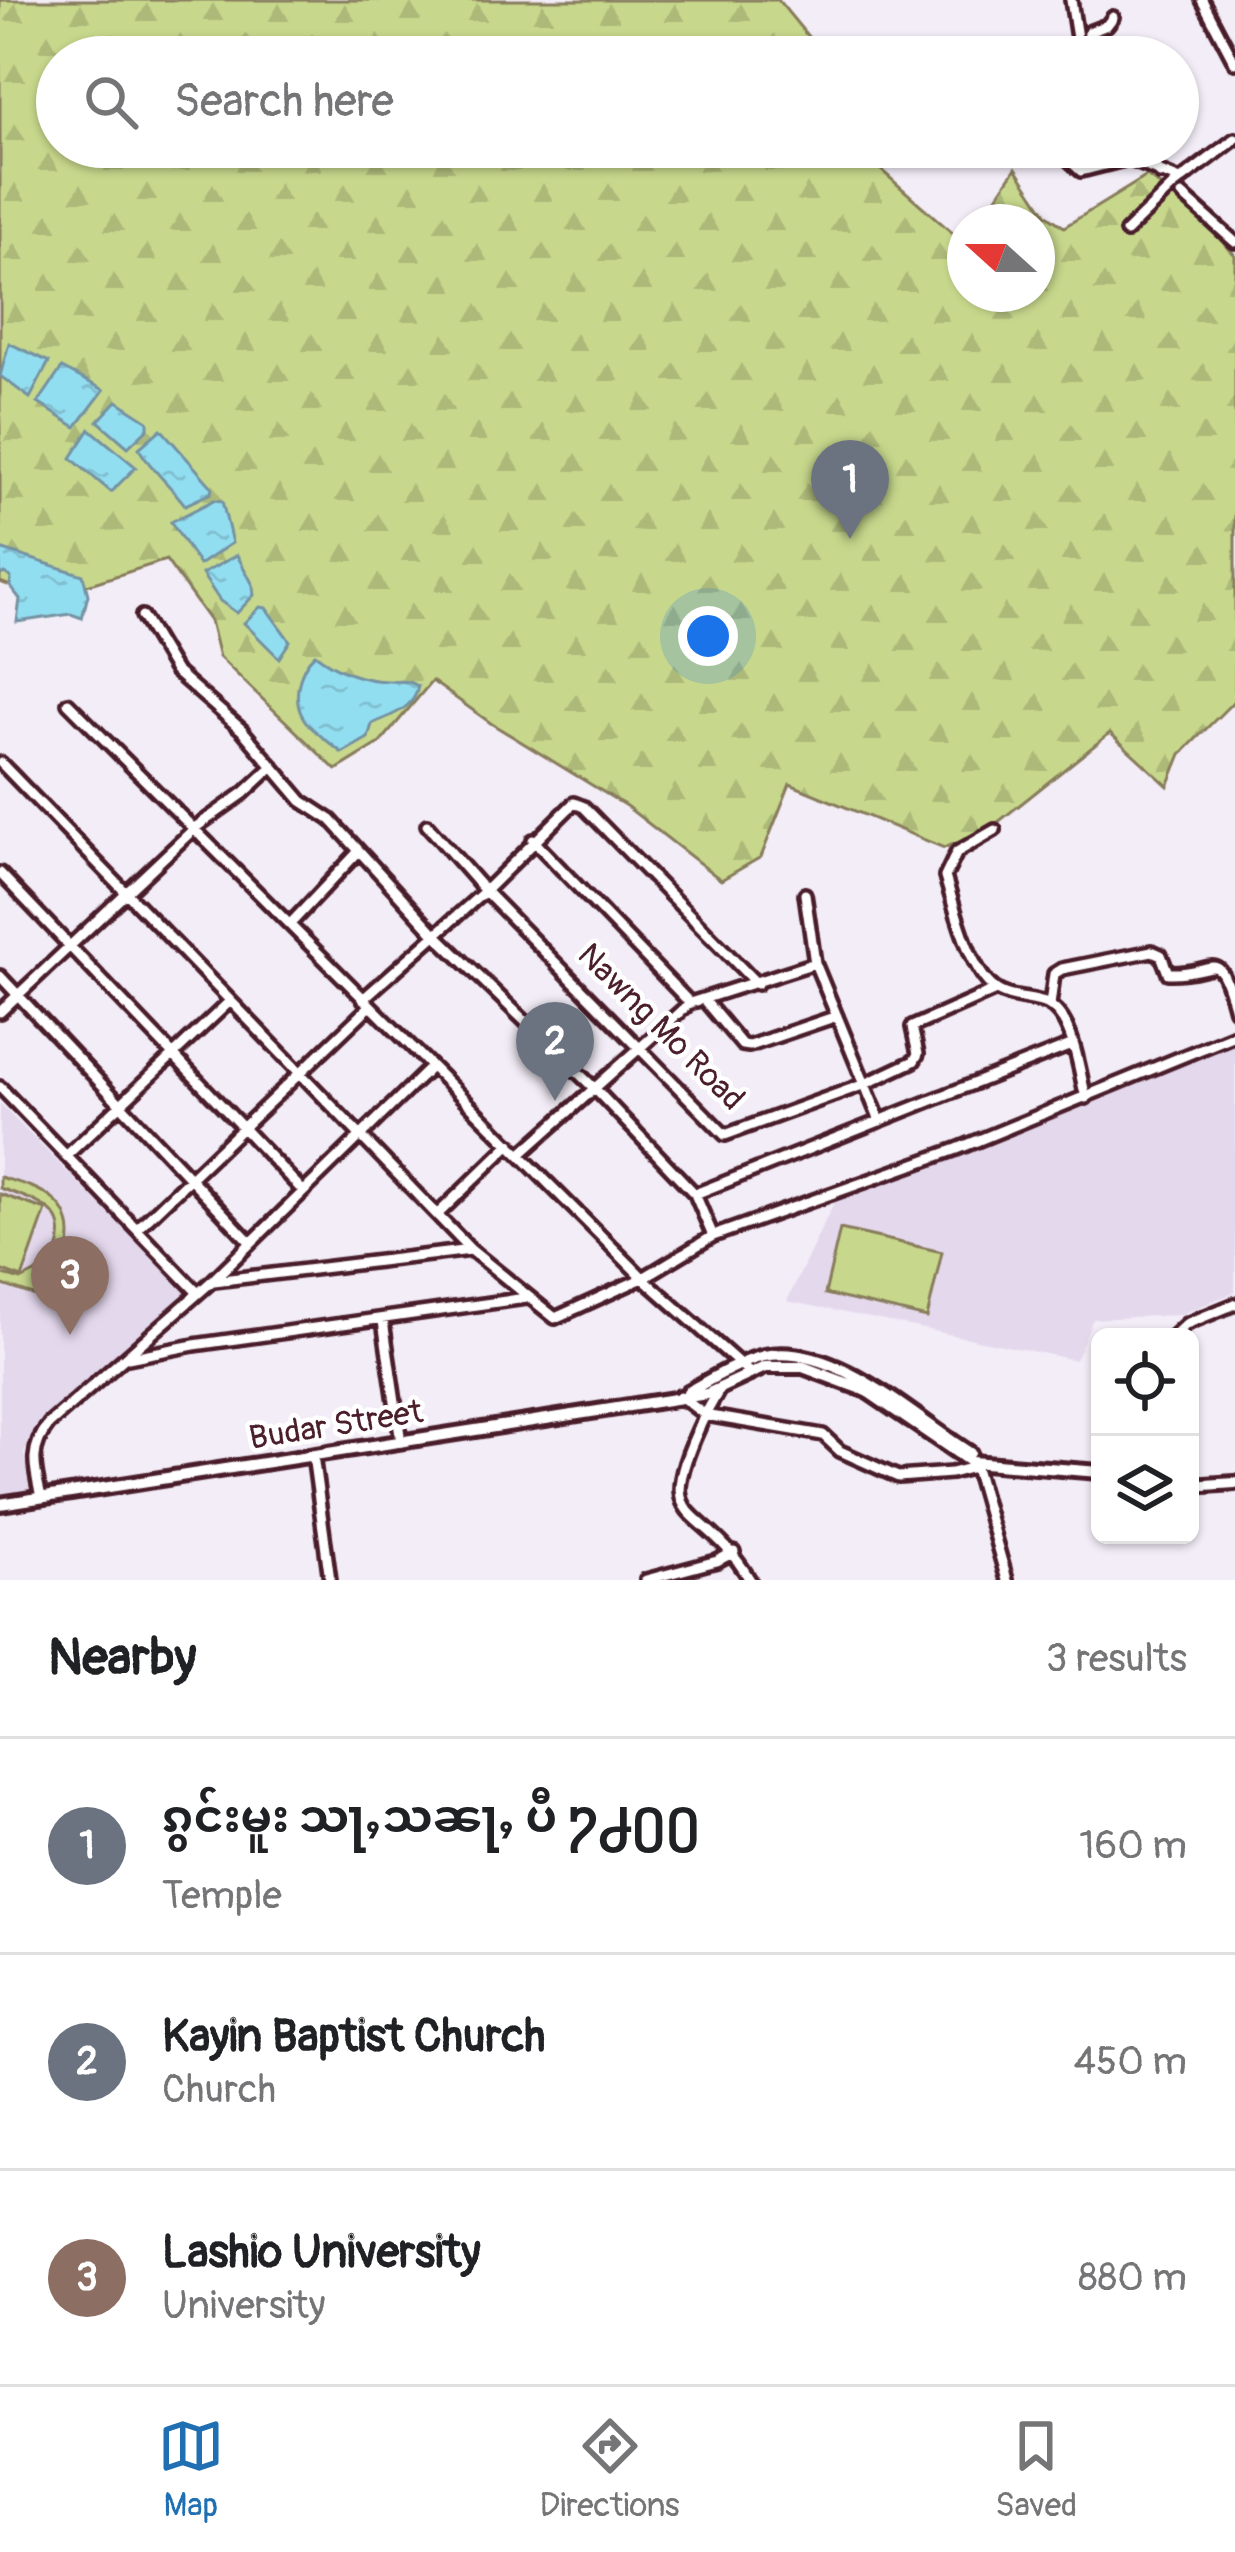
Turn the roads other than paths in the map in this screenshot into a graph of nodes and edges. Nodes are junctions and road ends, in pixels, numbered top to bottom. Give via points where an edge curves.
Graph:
1 (1072, 0) edge
2 (1202, 0) edge
3 (1113, 17) dead end
4 (1079, 36) edge
5 (1088, 36) edge
6 (1235, 63) edge
7 (1235, 139) edge
8 (1199, 166) edge
9 (1147, 168) edge
10 (1155, 168) edge
11 (1197, 168) edge
12 (1160, 174) junction
13 (1180, 181) junction
14 (1182, 195) dead end
15 (1126, 232) dead end
16 (1235, 242) edge
17 (142, 616) dead end
18 (68, 703) dead end
19 (1, 763) edge
20 (271, 767) junction
21 (427, 825) dead end
22 (196, 827) junction
23 (995, 830) dead end
24 (533, 840) junction
25 (359, 851) junction
26 (0, 873) edge
27 (485, 890) junction
28 (127, 893) junction
29 (805, 894) dead end
30 (292, 922) junction
31 (435, 934) junction
32 (69, 944) junction
33 (815, 963) junction
34 (0, 976) edge
35 (758, 984) junction
36 (996, 990) junction
37 (18, 994) junction
38 (704, 1001) junction
39 (228, 1003) junction
40 (367, 1003) junction
41 (690, 1003) junction
42 (1050, 1005) junction
43 (1235, 1010) edge
44 (0, 1012) edge
45 (837, 1016) junction
46 (1235, 1035) edge
47 (640, 1046) junction
48 (1071, 1046) junction
49 (170, 1055) junction
50 (431, 1067) junction
51 (298, 1074) junction
52 (865, 1084) junction
53 (0, 1087) edge
54 (596, 1090) junction
55 (1086, 1098) junction
56 (120, 1106) junction
57 (880, 1121) junction
58 (242, 1127) junction
59 (359, 1137) junction
60 (509, 1144) junction
61 (521, 1154) junction
62 (65, 1156) junction
63 (192, 1177) junction
64 (302, 1191) junction
65 (695, 1194) junction
66 (438, 1214) junction
67 (137, 1229) junction
68 (713, 1236) junction
69 (251, 1243) junction
70 (471, 1250) junction
71 (644, 1278) junction
72 (211, 1282) junction
73 (197, 1292) junction
74 (526, 1298) junction
75 (1235, 1304) edge
76 (383, 1321) junction
77 (1182, 1328) edge
78 (123, 1359) junction
79 (746, 1370) junction
80 (719, 1390) junction
81 (680, 1396) junction
82 (705, 1415) junction
83 (400, 1442) junction
84 (313, 1455) junction
85 (974, 1462) junction
86 (1091, 1468) edge
87 (1235, 1480) edge
88 (1199, 1482) edge
89 (41, 1497) junction
90 (0, 1504) edge
91 (734, 1552) junction
92 (330, 1580) edge
93 (646, 1580) edge
94 (750, 1580) edge
95 (1007, 1580) edge

1 - 4 street
2 - 6 street
3 - 5 street
7 - 8 street
9 - 12 street
10 - 12 street
11 - 13 street
12 - 13 street
13 - 15 street
14 - 16 street
17 - 20 street via 176,671
18 - 22 street
19 - 28 street
20 - 22 street
20 - 25 street
21 - 27 street, Nawng Mo Road
22 - 28 street
22 - 30 street
23 - 36 street via 957,852 945,877 981,975
24 - 27 street
24 - 35 street via 579,803
24 - 41 street
25 - 30 street
25 - 31 street
26 - 32 street
27 - 31 street
27 - 47 street, Nawng Mo Road
28 - 32 street
28 - 39 street
29 - 33 street
30 - 40 street
31 - 40 street
31 - 54 street
32 - 37 street
32 - 49 street
33 - 35 street
33 - 45 street
34 - 37 street
35 - 38 street
36 - 42 street
36 - 52 street, Nawng Mo Road via 917,1023 910,1033 917,1058
37 - 44 street
37 - 56 street
38 - 41 street
38 - 45 street via 749,1046
39 - 49 street
39 - 51 street
40 - 50 street
40 - 51 street
41 - 47 street
42 - 43 street via 1062,969 1152,951 1168,973 1219,967
42 - 48 street
45 - 52 street
46 - 55 street
47 - 52 street, Nawng Mo Road via 725,1135
47 - 54 street
48 - 55 street
48 - 57 street
49 - 56 street
49 - 58 street
50 - 59 street
50 - 60 street
51 - 58 street
51 - 59 street
52 - 57 street
53 - 62 street
54 - 61 street
54 - 65 street
55 - 68 street
56 - 62 street
56 - 63 street
57 - 65 street
58 - 63 street
58 - 64 street
59 - 64 street
59 - 66 street
60 - 61 street
60 - 66 street
61 - 71 street
62 - 67 street
63 - 67 street
63 - 69 street
64 - 69 street
65 - 68 street
66 - 70 street
67 - 73 street
68 - 71 street
69 - 72 street
70 - 72 street
70 - 74 street
71 - 74 street via 555,1318
71 - 79 street
72 - 73 street
73 - 78 street
74 - 76 street
75 - 77 street
76 - 78 street
76 - 83 street
78 - 89 street via 37,1439
79 - 80 main road, Budar Street
79 - 81 main road
79 - 85 main road via 780,1365 829,1375
80 - 81 main road, Budar Street
80 - 82 street
81 - 82 street
81 - 83 main road, Budar Street
82 - 85 street via 823,1436 898,1477 951,1473
82 - 91 street via 678,1490 688,1515
83 - 84 main road, Budar Street
84 - 89 main road, Budar Street
84 - 92 street
85 - 86 main road
85 - 95 street
87 - 88 main road
89 - 90 main road, Budar Street
91 - 93 street
91 - 94 street

